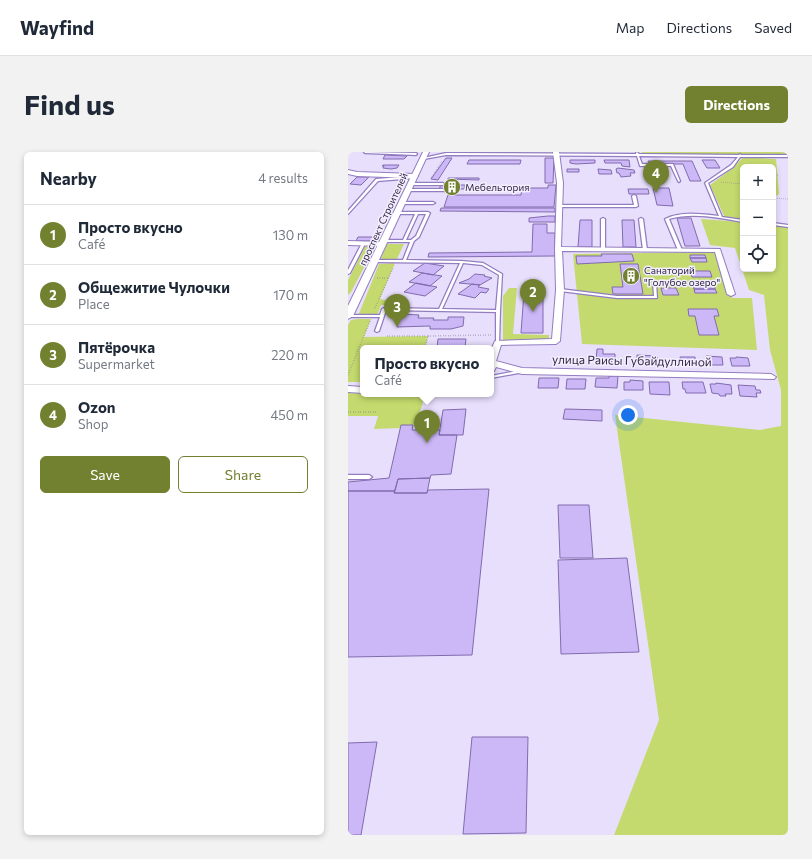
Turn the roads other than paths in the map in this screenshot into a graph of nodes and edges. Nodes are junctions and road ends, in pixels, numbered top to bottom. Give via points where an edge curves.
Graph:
1 (365, 152) edge
2 (556, 153) edge
3 (637, 153) edge
4 (422, 155) edge
5 (740, 155) junction
6 (788, 156) edge
7 (351, 174) edge
8 (413, 180) junction
9 (679, 181) dead end
10 (443, 184) dead end
11 (445, 190) dead end
12 (634, 196) dead end
13 (401, 203) junction
14 (433, 203) dead end
15 (559, 206) junction
16 (348, 213) edge
17 (397, 213) junction
18 (416, 213) junction
19 (721, 218) junction
20 (604, 219) dead end
21 (641, 219) dead end
22 (740, 221) edge
23 (776, 224) edge
24 (788, 226) edge
25 (404, 241) junction
26 (412, 241) junction
27 (348, 243) edge
28 (384, 243) junction
29 (363, 244) junction
30 (558, 249) junction
31 (603, 250) junction
32 (645, 250) junction
33 (680, 250) junction
34 (375, 261) junction
35 (404, 261) junction
36 (462, 262) junction
37 (348, 273) edge
38 (654, 283) dead end
39 (560, 290) junction
40 (731, 294) dead end
41 (440, 310) junction
42 (498, 311) junction
43 (348, 316) edge
44 (382, 316) junction
45 (377, 331) dead end
46 (498, 343) junction
47 (494, 355) edge
48 (494, 362) edge
49 (522, 370) junction
50 (494, 376) edge
51 (771, 377) dead end
52 (348, 389) edge
53 (360, 390) edge
54 (348, 477) edge
55 (369, 478) dead end

1 - 4 lane
2 - 3 lane
2 - 4 lane
2 - 15 street via 560,183
3 - 5 lane
3 - 9 lane via 641,165 672,165
4 - 8 street, проспект Строителей
5 - 6 lane
5 - 19 lane via 732,166 706,184
7 - 8 street
8 - 10 lane
8 - 11 lane
8 - 13 street, проспект Строителей
8 - 16 lane via 377,180
12 - 15 lane via 636,206
13 - 14 lane
13 - 17 street, проспект Строителей
15 - 30 street
17 - 18 lane
17 - 28 street, проспект Строителей
18 - 25 lane
18 - 26 lane via 428,213 417,237
19 - 22 lane
19 - 33 lane via 674,216 667,219
20 - 31 lane
21 - 32 lane
23 - 24 lane
25 - 26 lane
25 - 28 lane
26 - 35 lane
27 - 29 street
28 - 29 street
28 - 34 street, проспект Строителей
29 - 37 lane
30 - 31 street
30 - 39 street
31 - 32 street
32 - 33 street
33 - 40 street via 718,250
34 - 35 lane
34 - 43 street, проспект Строителей
35 - 36 lane
36 - 41 lane
36 - 42 lane via 483,264 501,275
38 - 39 lane via 656,296 617,297
39 - 46 street via 556,341
41 - 42 lane
41 - 44 lane via 384,310
42 - 46 lane
43 - 44 lane
44 - 45 lane
46 - 47 street
48 - 49 street, улица Раисы Губайдуллиной
49 - 50 lane
49 - 51 street, улица Раисы Губайдуллиной
52 - 53 street
54 - 55 lane

